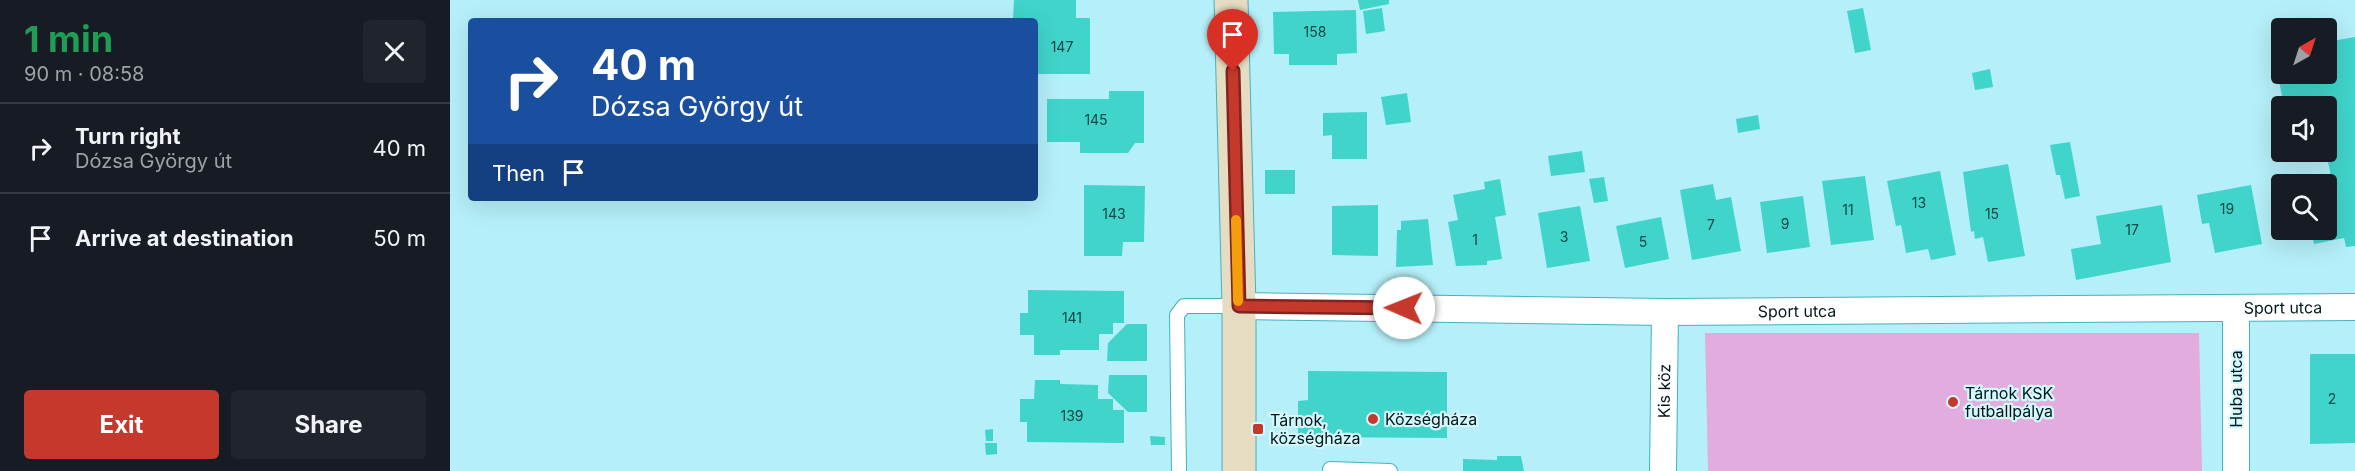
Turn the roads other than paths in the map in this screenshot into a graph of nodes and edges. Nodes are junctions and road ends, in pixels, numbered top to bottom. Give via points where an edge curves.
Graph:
1 (1231, 0) edge
2 (1239, 306) junction
3 (2355, 307) edge
4 (2236, 308) junction
5 (1665, 312) junction
6 (1330, 469) dead end
7 (1179, 471) edge
8 (1239, 471) edge
9 (1390, 471) edge
10 (1663, 471) edge
11 (2236, 471) edge

1 - 2 street
2 - 5 street, Sport utca
2 - 7 lane via 1184,306 1177,315
2 - 8 street
3 - 4 street, Sport utca
4 - 5 street, Sport utca
4 - 11 street, Huba utca
5 - 10 street, Kis köz
6 - 9 lane

